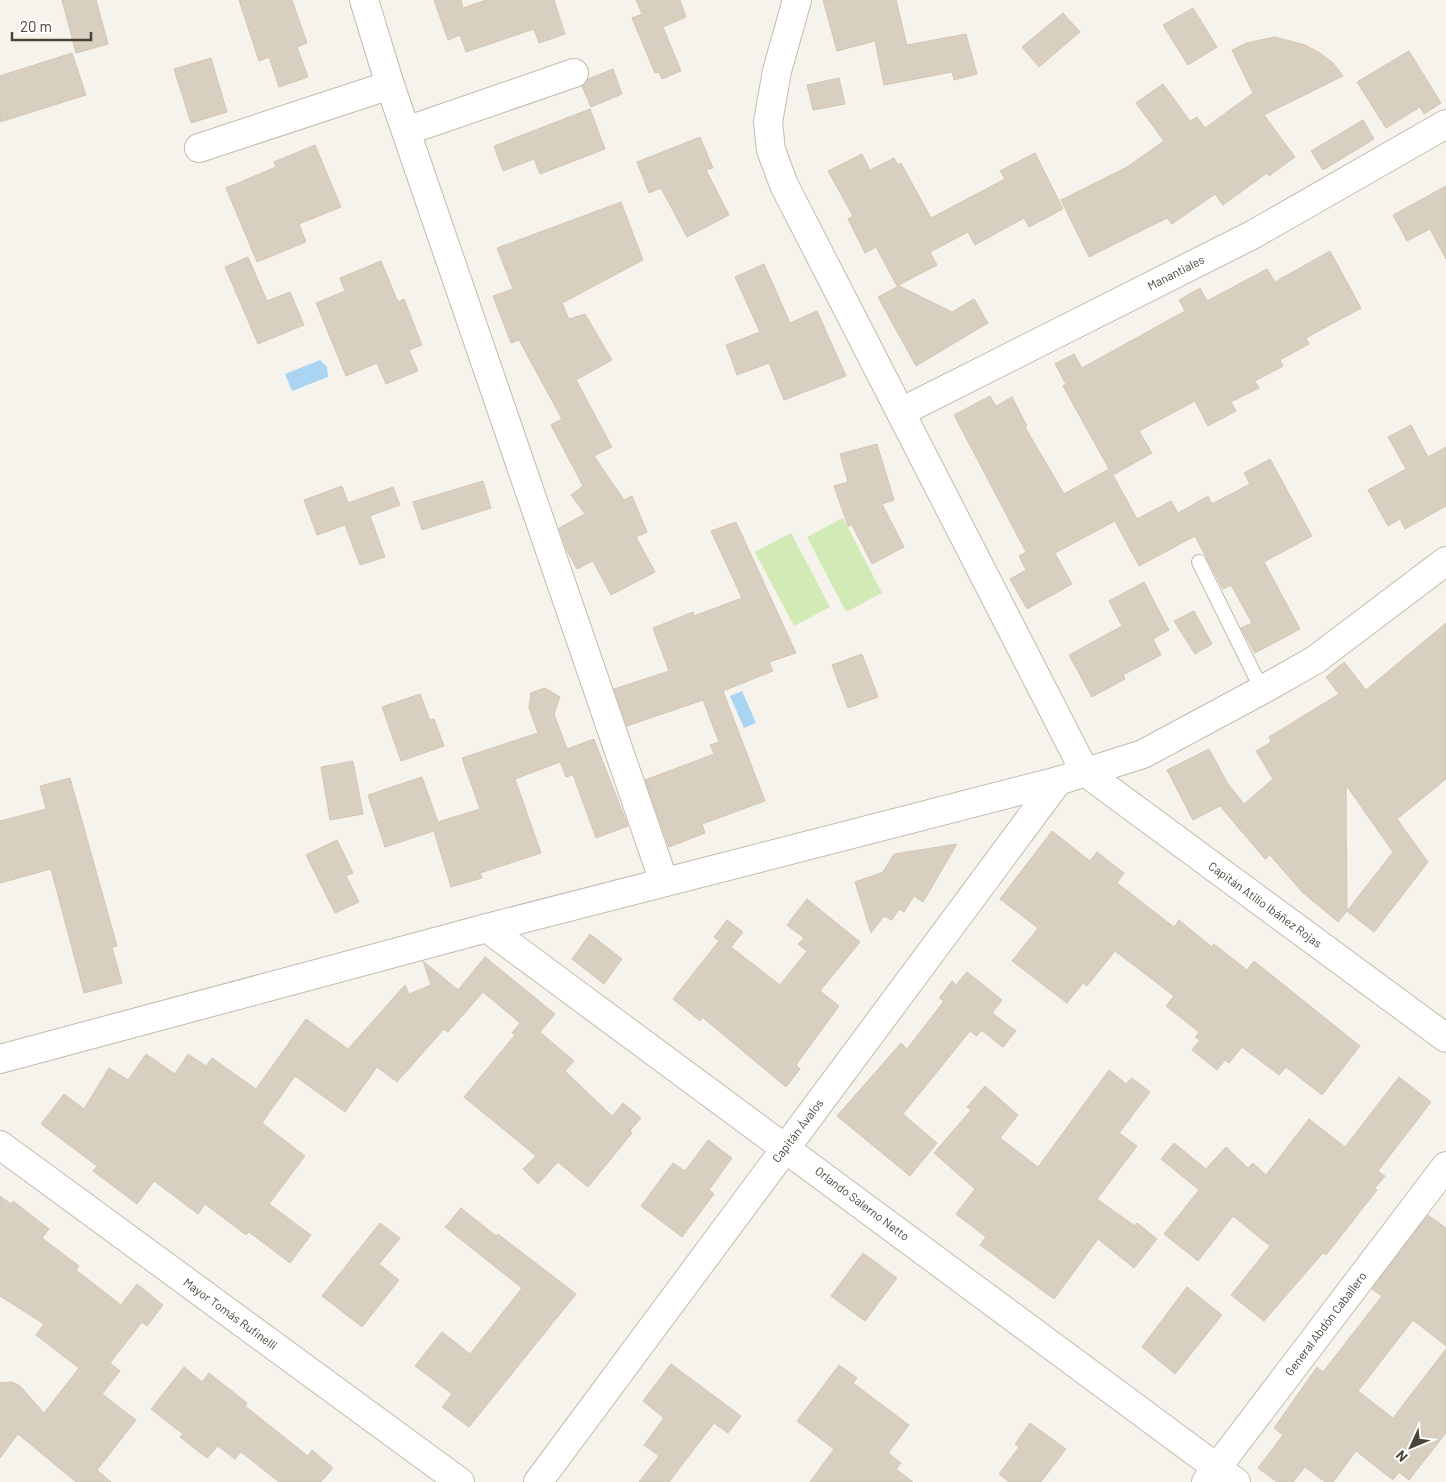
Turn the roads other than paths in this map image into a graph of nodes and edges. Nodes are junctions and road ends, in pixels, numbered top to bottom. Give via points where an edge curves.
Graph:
1 (364, 0) edge
2 (798, 0) edge
3 (574, 73) dead end
4 (390, 85) junction
5 (1446, 124) edge
6 (406, 131) junction
7 (199, 148) dead end
8 (901, 412) junction
9 (1446, 561) edge
10 (1199, 562) dead end
11 (1262, 690) junction
12 (1085, 772) junction
13 (1058, 781) junction
14 (664, 882) junction
15 (487, 928) junction
16 (1446, 1038) edge
17 (0, 1060) edge
18 (0, 1145) edge
19 (786, 1147) junction
20 (1446, 1166) edge
21 (1219, 1477) edge
22 (460, 1482) edge
23 (538, 1482) edge

1 - 4 street
2 - 8 street via 768,122 771,150 784,185
3 - 6 street
4 - 6 street
4 - 7 street
5 - 8 street, Manantiales via 1254,234
6 - 14 street
8 - 12 street
9 - 11 street via 1315,660
10 - 11 lane
11 - 12 street via 1143,754
12 - 13 street
12 - 16 street, Capitán Atilio Ibáñez Rojas
13 - 14 street
13 - 19 street, Capitán Ávalos
14 - 15 street
15 - 17 street
15 - 19 street, Orlando Salerno Netto
18 - 22 street, Mayor Tomás Rufinelli
19 - 21 street, Orlando Salerno Netto
19 - 23 street, Capitán Ávalos
20 - 21 street, General Abdón Caballero

